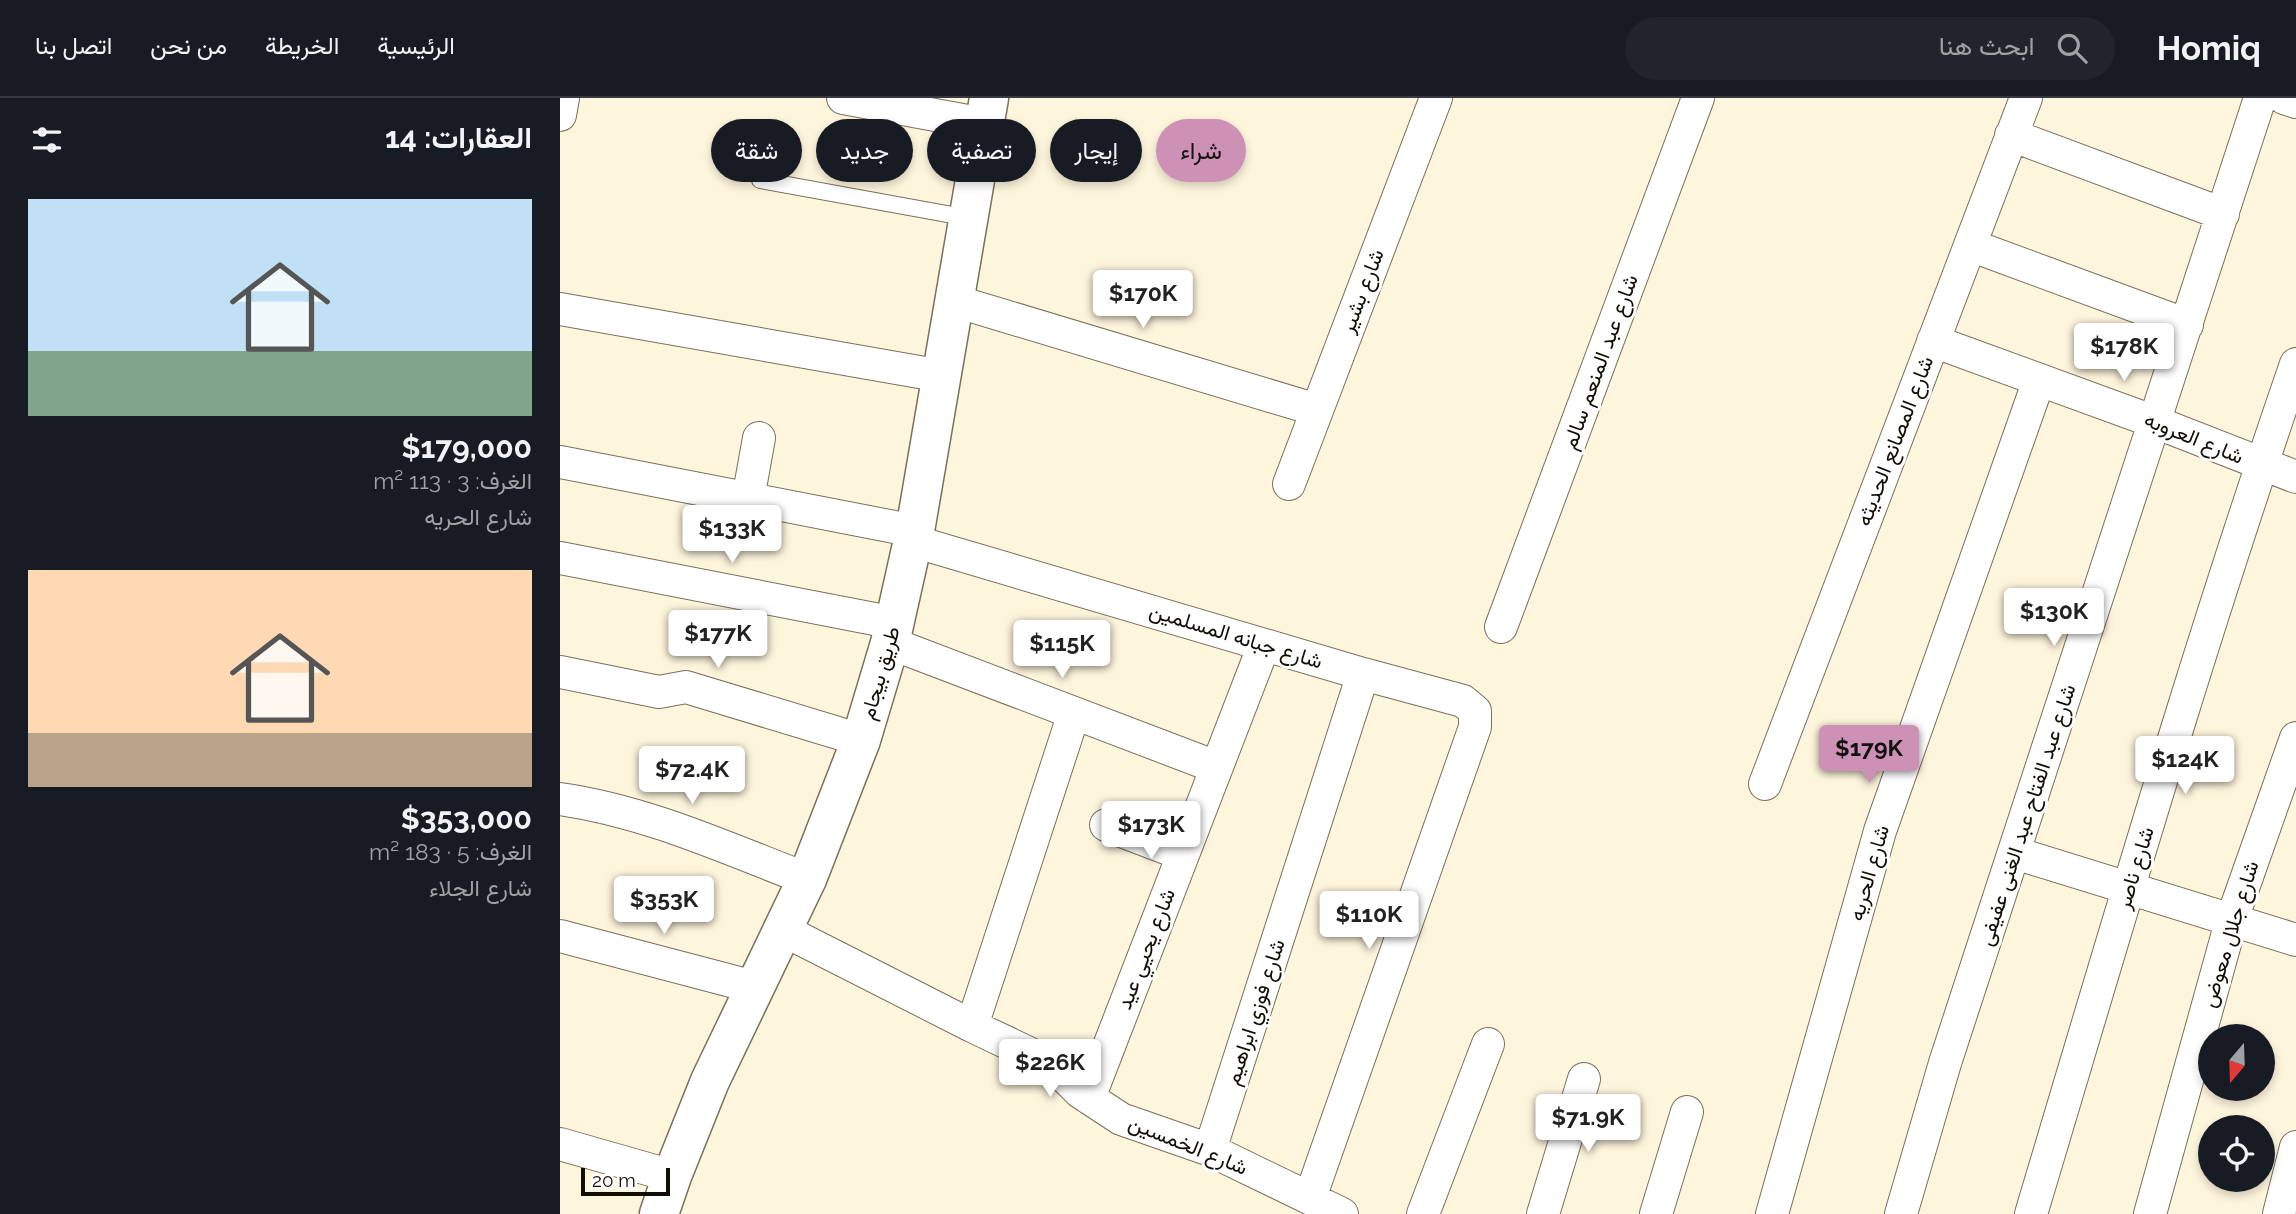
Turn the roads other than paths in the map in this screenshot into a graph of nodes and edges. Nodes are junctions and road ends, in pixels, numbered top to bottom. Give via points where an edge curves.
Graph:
1 (563, 98) edge
2 (843, 98) edge
3 (1436, 98) edge
4 (1698, 98) edge
5 (2025, 98) edge
6 (2260, 98) edge
7 (2284, 98) edge
8 (2296, 102) edge
9 (987, 111) edge
10 (560, 115) edge
11 (2011, 135) junction
12 (771, 182) edge
13 (2223, 214) junction
14 (969, 218) junction
15 (1969, 245) junction
16 (955, 301) junction
17 (560, 309) edge
18 (2187, 324) junction
19 (1933, 341) junction
20 (2296, 364) edge
21 (942, 376) junction
22 (2039, 380) junction
23 (1317, 410) junction
24 (2155, 422) junction
25 (759, 438) dead end
26 (560, 462) edge
27 (2261, 464) junction
28 (2296, 477) edge
29 (1289, 484) dead end
30 (748, 499) junction
31 (914, 536) junction
32 (560, 558) edge
33 (1501, 627) dead end
34 (892, 633) junction
35 (1264, 645) junction
36 (560, 672) edge
37 (1363, 674) junction
38 (1074, 713) junction
39 (2296, 738) edge
40 (861, 740) junction
41 (1216, 767) junction
42 (1765, 784) dead end
43 (560, 799) edge
44 (1106, 825) dead end
45 (1182, 853) junction
46 (2014, 853) junction
47 (807, 879) junction
48 (2128, 889) junction
49 (2231, 922) junction
50 (783, 930) junction
51 (560, 936) edge
52 (2296, 940) edge
53 (754, 987) junction
54 (972, 1026) junction
55 (1489, 1044) dead end
56 (1584, 1079) dead end
57 (1089, 1098) junction
58 (1687, 1112) dead end
59 (560, 1144) edge
60 (2296, 1147) edge
61 (1210, 1150) junction
62 (672, 1176) junction
63 (1310, 1198) junction
64 (659, 1214) edge
65 (1340, 1214) edge
66 (1423, 1214) edge
67 (1543, 1214) edge
68 (1656, 1214) edge
69 (1772, 1214) edge
70 (1901, 1214) edge
71 (2031, 1214) edge
72 (2150, 1214) edge
73 (2279, 1214) edge

1 - 10 street
2 - 9 street
3 - 23 street, شارع بشير
4 - 33 street, شارع عبد المنعم سالم
5 - 11 street, شارع المصانع الحديثه
6 - 13 street, شارع عبد الفتاح عبد الغنى عفيفى
7 - 8 street
9 - 14 main road, طريق بيجام
11 - 13 street
11 - 15 street, شارع المصانع الحديثه
12 - 14 lane
13 - 18 street, شارع عبد الفتاح عبد الغنى عفيفى
14 - 16 main road, طريق بيجام
15 - 18 street
15 - 19 street, شارع المصانع الحديثه
16 - 21 main road, طريق بيجام
16 - 23 street
17 - 21 street
18 - 24 street, شارع عبد الفتاح عبد الغنى عفيفى
19 - 22 street, شارع العروبه
19 - 42 street, شارع المصانع الحديثه
20 - 27 street, شارع ناصر
21 - 31 main road, طريق بيجام
22 - 24 street, شارع العروبه
22 - 69 street, شارع الحريه via 1880,831
23 - 29 street, شارع بشير
24 - 27 street, شارع العروبه
24 - 46 street, شارع عبد الفتاح عبد الغنى عفيفى
25 - 30 street
26 - 30 street, شارع جبانه المسلمين
27 - 28 street, شارع العروبه
27 - 48 street, شارع ناصر
30 - 31 street, شارع جبانه المسلمين
31 - 34 main road, طريق بيجام
31 - 35 street, شارع جبانه المسلمين
32 - 34 street
34 - 38 street
34 - 40 main road, طريق بيجام
35 - 37 street, شارع جبانه المسلمين
35 - 41 street, شارع يحيي عيد
36 - 40 street via 659,692 686,687
37 - 61 street, شارع فوزي ابراهيم
37 - 63 street, شارع جبانه المسلمين via 1463,701 1475,711 1475,727
38 - 41 street
38 - 54 street
39 - 49 street, شارع جلال معوض
40 - 47 main road, طريق بيجام
41 - 45 street, شارع يحيي عيد
43 - 47 street via 652,820
44 - 45 street
45 - 57 street, شارع يحيي عيد
46 - 48 street
46 - 70 street, شارع عبد الفتاح عبد الغنى عفيفى
47 - 50 main road, طريق بيجام
48 - 49 street
48 - 71 street, شارع ناصر
49 - 52 street
49 - 72 street, شارع جلال معوض
50 - 53 main road, طريق بيجام
50 - 54 street, شارع الخمسين
51 - 53 street
53 - 62 main road, طريق بيجام
54 - 57 street, شارع الخمسين via 1037,1057
55 - 66 street
56 - 67 street
57 - 61 street, شارع الخمسين via 1121,1119
58 - 68 street
59 - 62 street
60 - 73 street
61 - 63 street, شارع الخمسين
62 - 64 main road, طريق بيجام
63 - 65 street, شارع الخمسين

